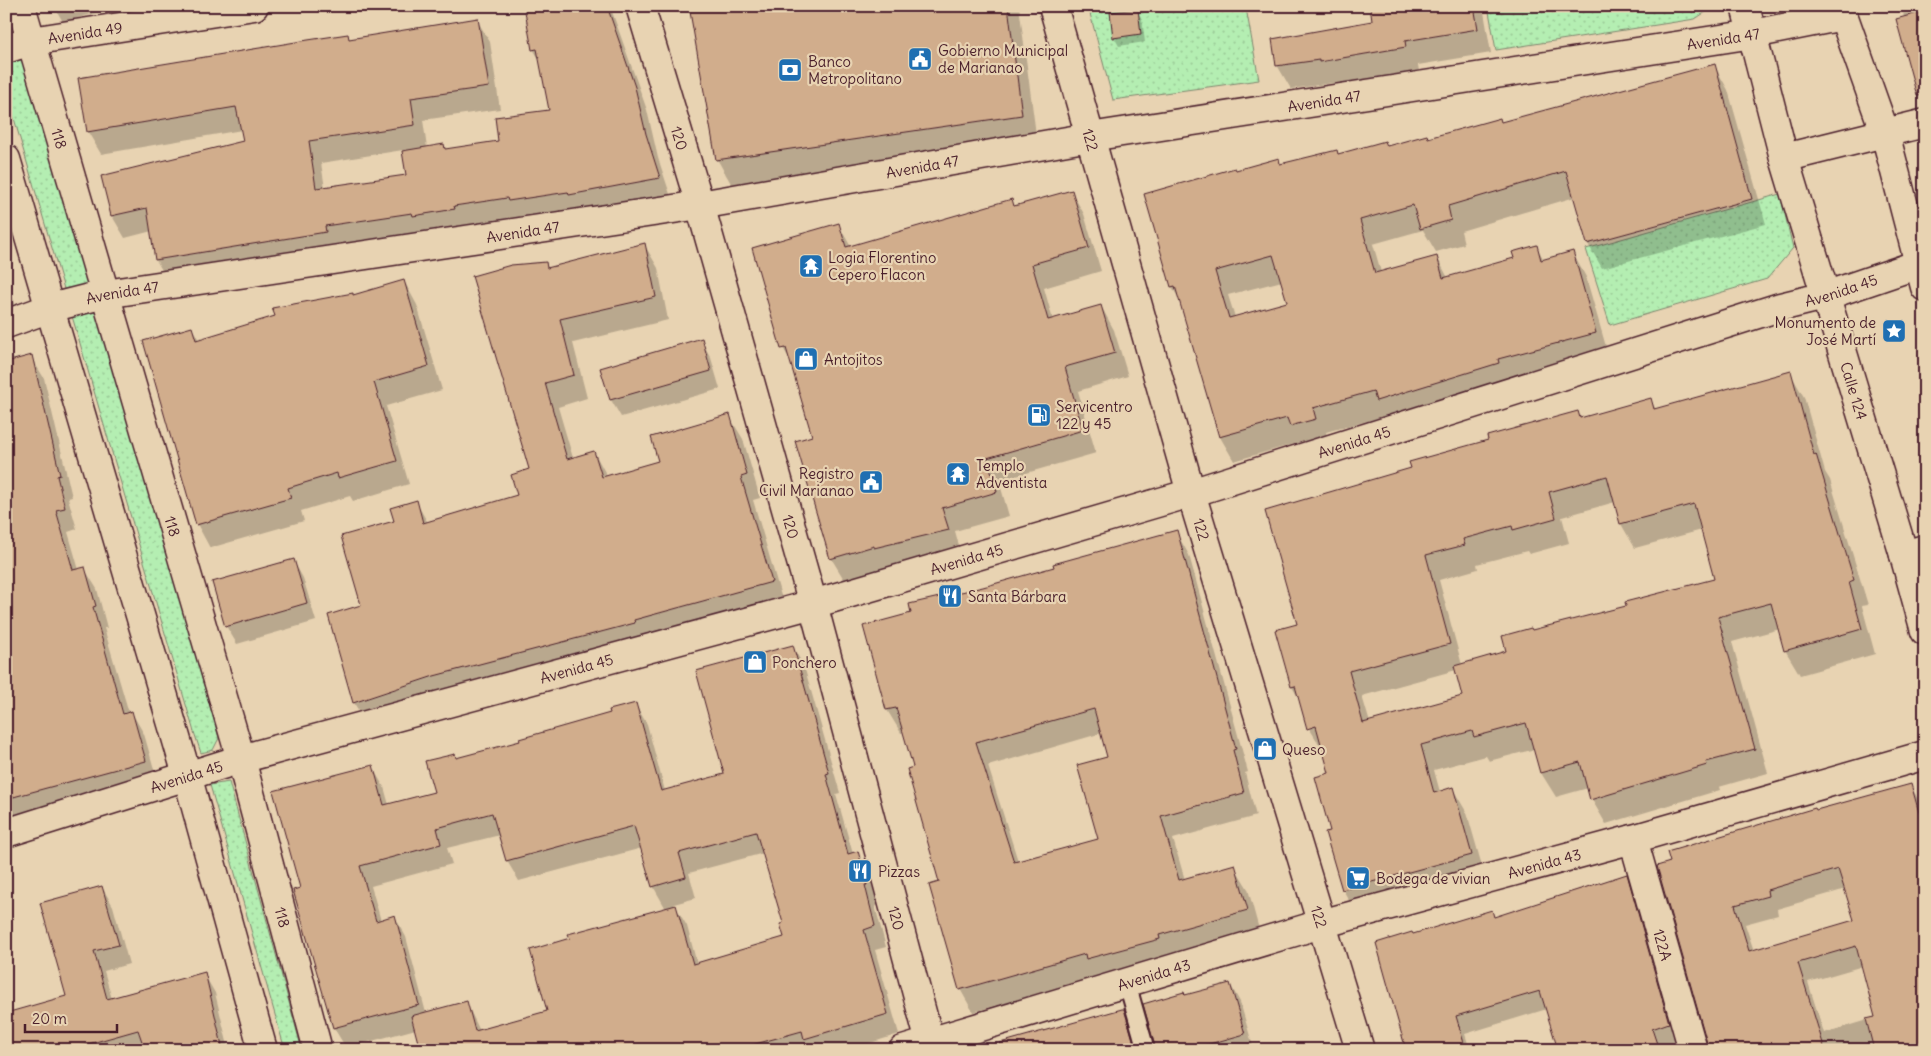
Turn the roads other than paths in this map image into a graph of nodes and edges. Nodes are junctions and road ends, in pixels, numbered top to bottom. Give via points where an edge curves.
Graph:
1 (21, 6) edge
2 (254, 6) edge
3 (640, 6) edge
4 (1054, 6) edge
5 (1745, 6) edge
6 (1841, 11) edge
7 (1753, 34) junction
8 (19, 45) edge
9 (1925, 123) edge
10 (1885, 133) junction
11 (1090, 137) junction
12 (1784, 158) junction
13 (6, 159) edge
14 (700, 204) junction
15 (1922, 275) edge
16 (105, 294) junction
17 (1825, 296) junction
18 (50, 308) junction
19 (6, 324) edge
20 (1191, 492) junction
21 (1914, 552) edge
22 (813, 604) junction
23 (1925, 631) edge
24 (1925, 755) edge
25 (241, 759) junction
26 (187, 776) junction
27 (6, 833) edge
28 (1633, 839) junction
29 (1321, 924) junction
30 (1127, 983) junction
31 (931, 1046) edge
32 (263, 1050) edge
33 (318, 1050) edge
34 (903, 1050) edge
35 (1146, 1050) edge
36 (1360, 1050) edge
37 (1693, 1050) edge

1 - 8 street, 118
2 - 8 street, Avenida 49
3 - 14 street, 120
4 - 11 street, 122
5 - 7 street, Calle 124
6 - 7 street, Avenida 47
6 - 10 street
7 - 11 street, Avenida 47
7 - 12 street, Calle 124
8 - 16 street, 118
9 - 10 street
10 - 12 street
10 - 15 street
11 - 14 street, Avenida 47
11 - 20 street, 122
12 - 17 street, Calle 124
13 - 18 street
14 - 16 street, Avenida 47
14 - 22 street, 120
15 - 17 street, Avenida 45
16 - 18 street, Avenida 47
16 - 25 street, 118
17 - 20 street, Avenida 45 via 1780,307
17 - 21 street, Calle 124
18 - 19 street, Avenida 47
18 - 26 street
20 - 22 street, Avenida 45
20 - 29 street, 122
21 - 23 street, Calle 124
22 - 25 street, Avenida 45
22 - 31 street, 120
24 - 28 street, Avenida 43
25 - 26 street, Avenida 45
25 - 33 street, 118
26 - 27 street, Avenida 45
26 - 32 street
28 - 29 street, Avenida 43
28 - 37 street, 122A
29 - 30 street, Avenida 43
29 - 36 street, 122
30 - 31 street, Avenida 43
30 - 35 lane
31 - 34 street, Avenida 43

